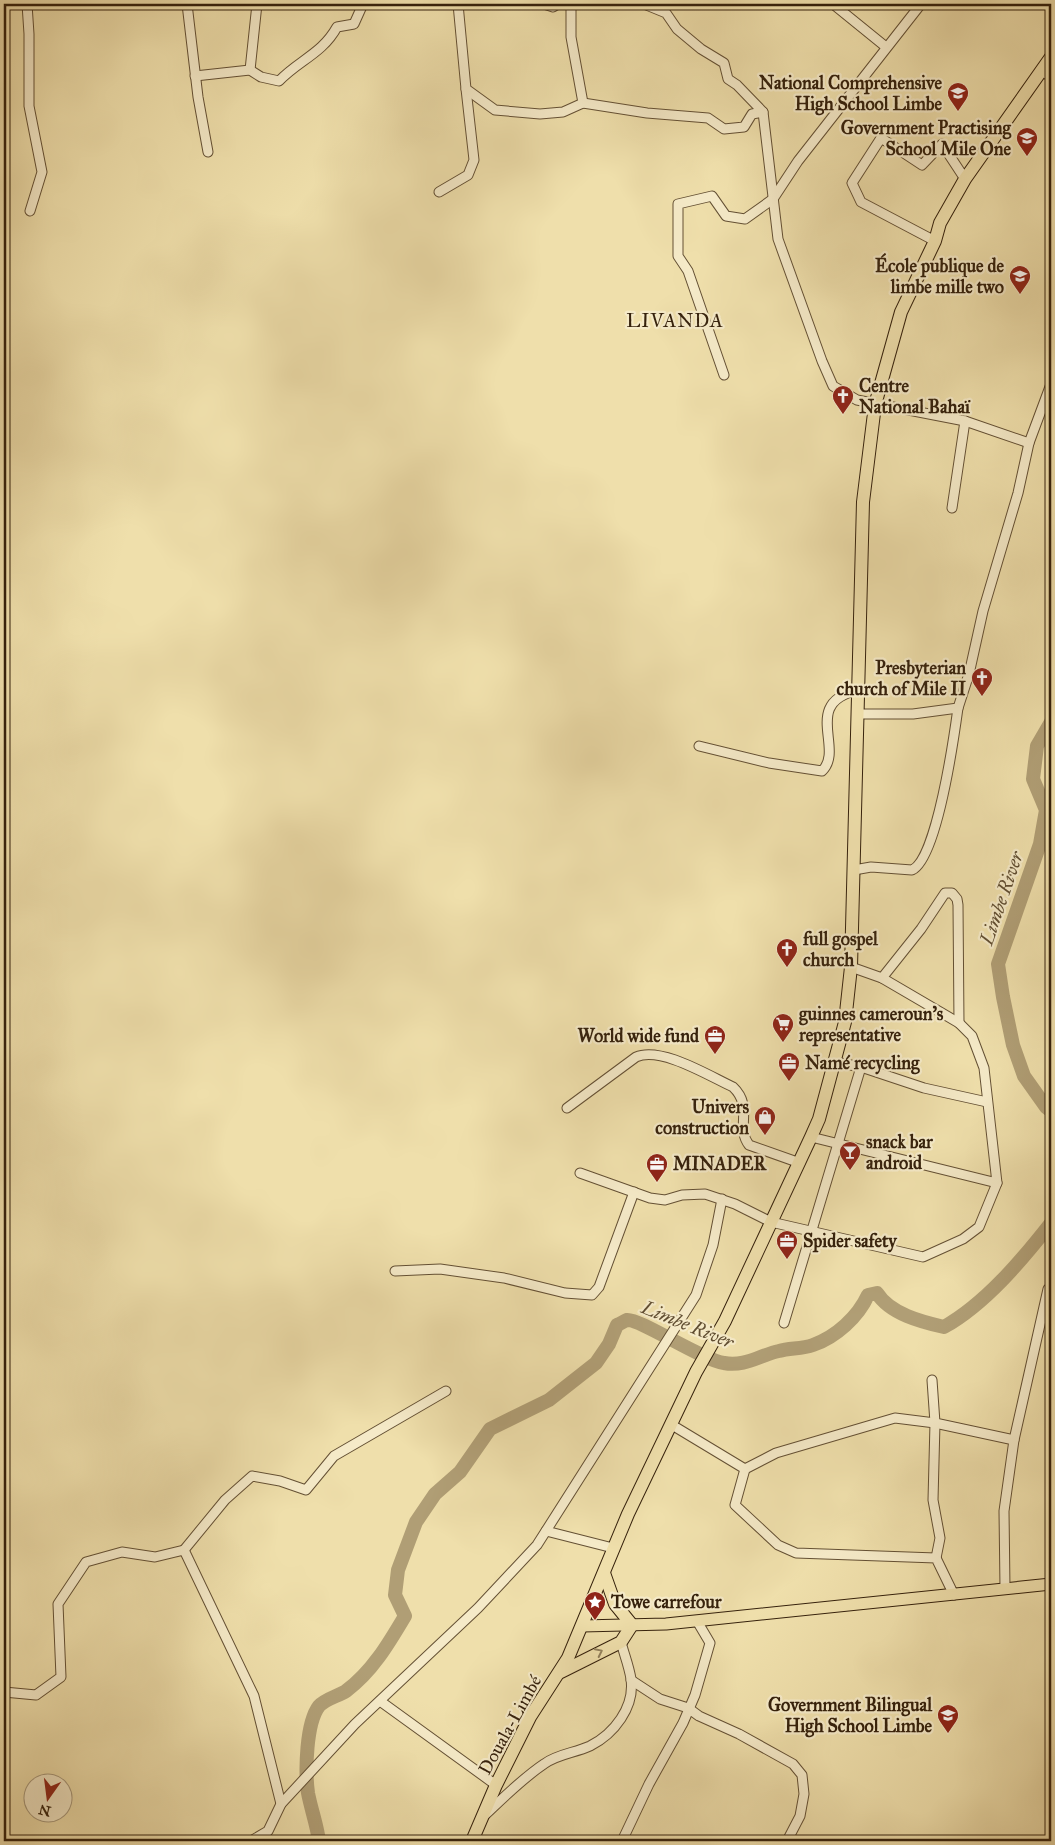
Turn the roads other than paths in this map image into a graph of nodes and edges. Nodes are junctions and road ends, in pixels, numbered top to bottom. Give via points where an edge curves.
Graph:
1 (27, 4) edge
2 (187, 4) edge
3 (257, 4) edge
4 (363, 4) edge
5 (458, 4) edge
6 (544, 4) edge
7 (558, 4) edge
8 (571, 4) edge
9 (644, 4) edge
10 (833, 4) edge
11 (920, 4) edge
12 (886, 47) junction
13 (1051, 57) edge
14 (250, 70) junction
15 (1047, 74) edge
16 (195, 76) junction
17 (466, 89) junction
18 (583, 103) junction
19 (763, 112) junction
20 (208, 152) dead end
21 (965, 179) junction
22 (439, 192) dead end
23 (773, 199) junction
24 (30, 211) dead end
25 (935, 241) junction
26 (724, 375) dead end
27 (1051, 384) edge
28 (875, 405) junction
29 (965, 421) junction
30 (1029, 443) junction
31 (952, 508) dead end
32 (858, 690) junction
33 (958, 708) junction
34 (858, 714) junction
35 (699, 746) dead end
36 (854, 870) junction
37 (851, 967) junction
38 (882, 978) junction
39 (959, 1023) junction
40 (836, 1062) junction
41 (861, 1067) junction
42 (988, 1102) junction
43 (567, 1108) dead end
44 (811, 1137) junction
45 (838, 1144) junction
46 (800, 1162) junction
47 (580, 1173) dead end
48 (997, 1183) junction
49 (634, 1192) junction
50 (722, 1199) junction
51 (772, 1222) junction
52 (812, 1232) junction
53 (395, 1272) dead end
54 (1048, 1289) dead end
55 (784, 1323) dead end
56 (932, 1380) dead end
57 (446, 1391) dead end
58 (935, 1423) junction
59 (672, 1425) junction
60 (1014, 1440) junction
61 (745, 1469) junction
62 (546, 1531) junction
63 (613, 1548) junction
64 (184, 1550) junction
65 (936, 1558) junction
66 (604, 1573) junction
67 (1051, 1584) edge
68 (1006, 1588) junction
69 (954, 1595) junction
70 (697, 1621) junction
71 (632, 1625) junction
72 (582, 1626) junction
73 (621, 1642) junction
74 (560, 1673) junction
75 (631, 1680) junction
76 (4, 1692) edge
77 (380, 1701) junction
78 (688, 1708) junction
79 (496, 1785) junction
80 (281, 1804) junction
81 (486, 1814) junction
82 (251, 1841) edge
83 (472, 1841) edge
84 (622, 1841) edge
85 (787, 1841) edge

1 - 24 street via 29,106 42,172
2 - 16 street
3 - 14 street
4 - 14 street via 354,24 337,27 328,42 308,60 291,68 280,81 261,77
5 - 17 street
6 - 7 street via 553,7
8 - 18 street via 571,37
9 - 19 street via 666,13 677,29 724,63 728,79
10 - 12 street
11 - 12 street
12 - 23 street via 798,161
13 - 15 highway, Douala-Limbé
14 - 16 street
15 - 21 highway, Douala-Limbé
16 - 20 street
17 - 18 street via 495,110 540,114 563,112
17 - 22 street via 474,160 468,175
18 - 19 street via 708,118 724,129 744,127 752,114
19 - 23 street
21 - 25 highway, Douala-Limbé via 940,223
21 - 25 street via 942,144 922,165 881,138 852,183 862,202
23 - 26 street via 745,219 726,216 712,196 678,204 678,256 688,271
23 - 28 street via 778,239 826,372 836,389
25 - 28 highway, Douala-Limbé via 901,312
27 - 30 street
28 - 29 street
28 - 32 highway, Douala-Limbé via 864,502
29 - 30 street
29 - 31 street
30 - 33 street
32 - 34 highway, Douala-Limbé
32 - 35 street via 843,694 832,704 827,720 828,760 822,771 769,763
33 - 34 street via 914,714
33 - 36 street via 945,786 929,845 918,867 912,870 871,867
34 - 36 highway, Douala-Limbé
36 - 37 highway, Douala-Limbé
37 - 38 street
37 - 40 highway, Douala-Limbé via 845,1022
38 - 39 street
38 - 39 street via 945,893 952,893 958,905
39 - 42 street via 978,1046
40 - 41 street
40 - 44 highway, Douala-Limbé
41 - 42 street via 924,1088
41 - 45 street
42 - 48 street
43 - 46 street via 636,1056 658,1055 732,1087 744,1104 745,1140 749,1145
44 - 45 street
44 - 46 highway, Douala-Limbé
45 - 48 street
45 - 52 street
46 - 51 highway, Douala-Limbé
47 - 49 street
48 - 52 street via 979,1227 963,1239 928,1256 915,1256
49 - 50 street via 665,1200 692,1194
49 - 53 street via 599,1287 592,1295 565,1293 504,1278 440,1269
50 - 51 street
50 - 62 street via 713,1245 696,1295
51 - 52 street
51 - 59 highway, Douala-Limbé
52 - 55 street
54 - 60 street
56 - 58 street
57 - 64 street via 334,1456 306,1490 252,1476 226,1500
58 - 60 street
58 - 61 street via 896,1418 776,1452
58 - 65 street via 933,1500 940,1538
59 - 61 street
59 - 63 highway, Douala-Limbé
60 - 68 street via 1004,1512
61 - 65 street via 735,1504 778,1545 796,1553
62 - 63 street
62 - 77 street via 537,1545 478,1608
63 - 66 highway, Douala-Limbé
64 - 76 street via 155,1557 122,1552 86,1562 58,1604 61,1677 36,1695
64 - 80 street via 254,1696
65 - 69 street
66 - 71 highway via 615,1604
66 - 72 highway, Douala-Limbé
67 - 68 main road
68 - 69 main road
69 - 70 main road
70 - 71 main road
70 - 78 street via 710,1643 710,1650
71 - 72 main road
71 - 73 highway
72 - 74 highway, Douala-Limbé
74 -> 73 highway
73 - 75 street
74 - 79 highway, Douala-Limbé via 530,1717
75 - 78 street via 660,1699
75 - 81 street via 625,1712 604,1738 544,1763
77 - 79 street
77 - 80 street
78 - 84 street
78 - 85 street via 793,1764 802,1775 803,1805
79 - 81 highway, Douala-Limbé
80 - 82 street via 268,1831
81 - 83 highway, Douala-Limbé

